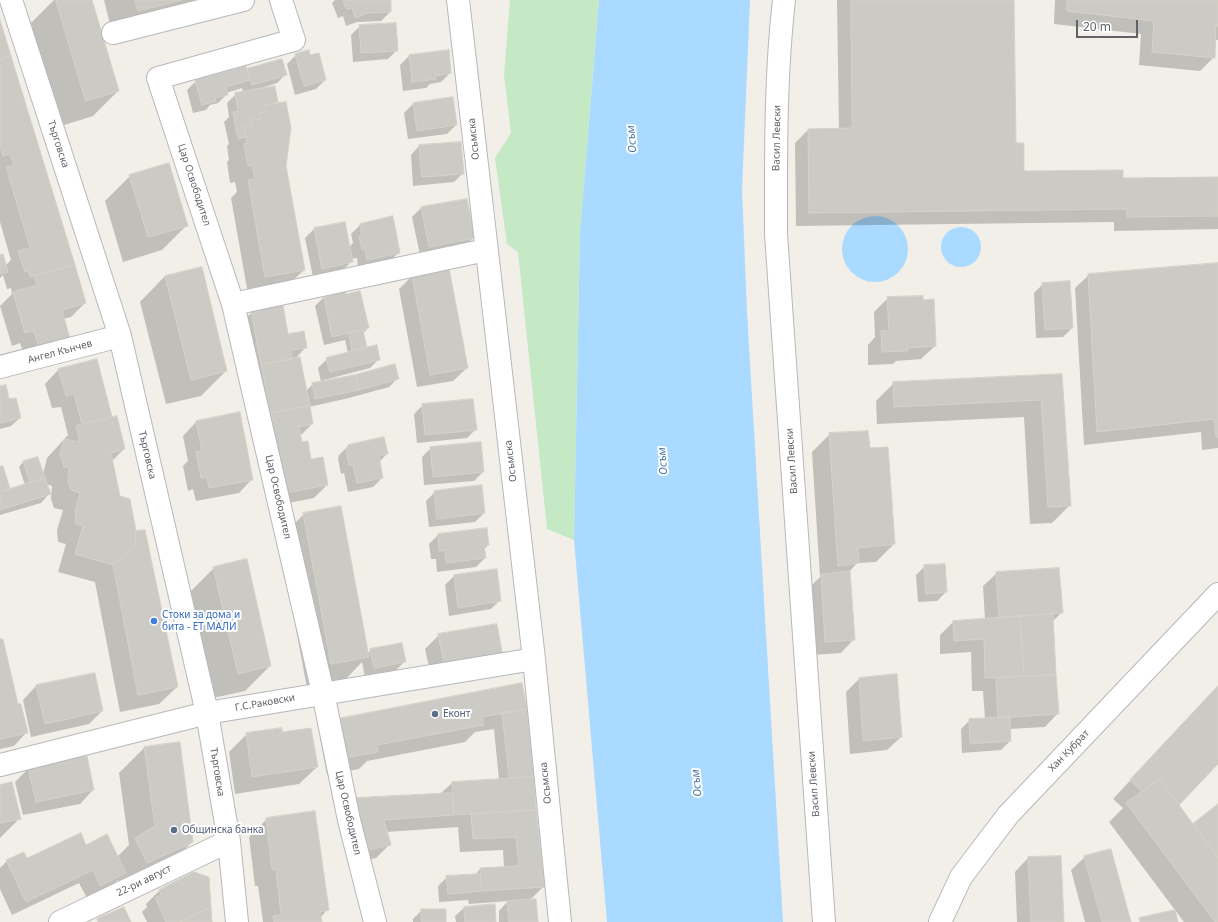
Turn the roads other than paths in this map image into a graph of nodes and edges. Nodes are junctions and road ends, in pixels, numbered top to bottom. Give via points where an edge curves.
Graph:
1 (11, 0) edge
2 (244, 0) edge
3 (280, 0) edge
4 (458, 0) edge
5 (784, 0) edge
6 (113, 33) dead end
7 (486, 250) junction
8 (233, 304) junction
9 (120, 336) junction
10 (0, 367) edge
11 (1218, 594) edge
12 (534, 659) junction
13 (323, 694) junction
14 (207, 713) junction
15 (0, 765) edge
16 (228, 841) junction
17 (60, 922) edge
18 (237, 922) edge
19 (375, 922) edge
20 (560, 922) edge
21 (824, 922) edge
22 (940, 922) edge

1 - 9 street, Търговска
2 - 6 street
3 - 8 street, Цар Освободител via 294,40 158,78
4 - 7 street, Осъмска
5 - 21 street, Васил Левски via 776,130 776,234
7 - 8 street
7 - 12 street, Осъмска
8 - 13 street, Цар Освободител
9 - 10 street, Ангел Кънчев
9 - 14 street, Търговска
11 - 22 street, Хан Кубрат via 1008,815 961,877
12 - 13 street, Г.С.Раковски
12 - 20 street, Осъмска
13 - 14 street, Г.С.Раковски
13 - 19 street, Цар Освободител via 349,820
14 - 15 street, Г.С.Раковски
14 - 16 street, Търговска
16 - 17 street, 22-ри август
16 - 18 street, Търговска

